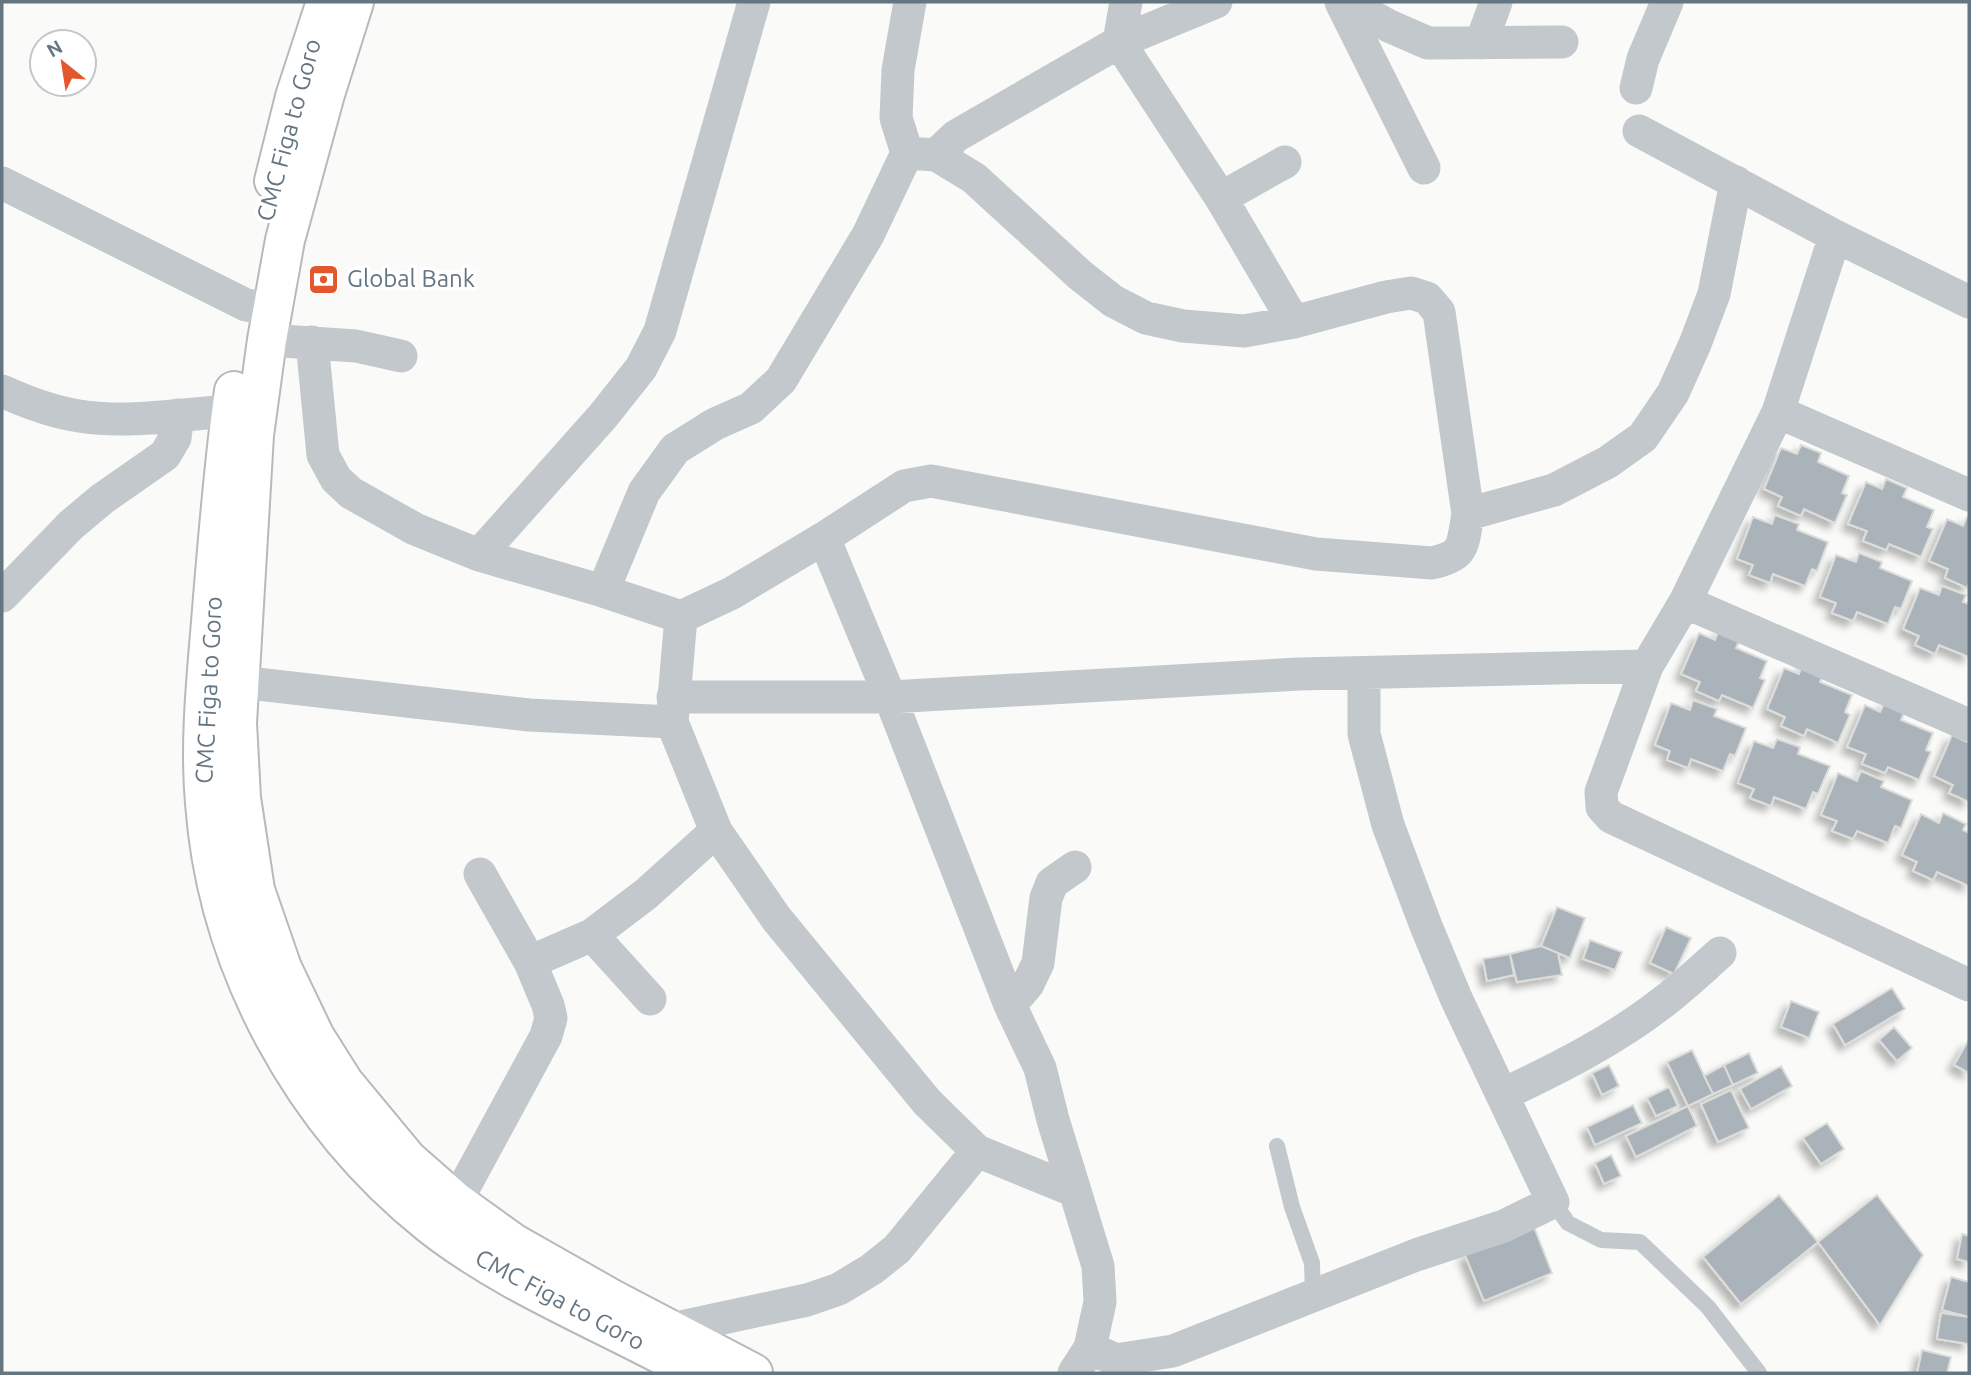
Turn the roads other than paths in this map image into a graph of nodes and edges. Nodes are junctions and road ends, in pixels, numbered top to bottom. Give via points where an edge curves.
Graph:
1 (326, 2) edge
2 (354, 2) edge
3 (754, 2) edge
4 (910, 2) edge
5 (1126, 2) edge
6 (1216, 2) edge
7 (1341, 2) edge
8 (1346, 2) edge
9 (1496, 2) edge
10 (1667, 2) edge
11 (1119, 42) junction
12 (1562, 42) dead end
13 (1480, 43) junction
14 (1636, 88) dead end
15 (1639, 131) dead end
16 (922, 154) junction
17 (1285, 162) dead end
18 (1424, 168) dead end
19 (1736, 182) junction
20 (2, 183) edge
21 (1221, 198) junction
22 (1835, 236) junction
23 (1969, 302) edge
24 (262, 318) junction
25 (1294, 322) junction
26 (312, 342) junction
27 (401, 356) dead end
28 (2, 391) edge
29 (1777, 412) junction
30 (178, 415) junction
31 (243, 423) junction
32 (1969, 495) edge
33 (1468, 514) junction
34 (824, 538) junction
35 (479, 555) junction
36 (603, 591) junction
37 (2, 596) edge
38 (1685, 602) junction
39 (681, 617) junction
40 (1647, 666) junction
41 (1364, 673) junction
42 (239, 682) junction
43 (890, 697) junction
44 (672, 709) junction
45 (1969, 725) edge
46 (716, 831) junction
47 (1075, 867) dead end
48 (480, 874) dead end
49 (592, 935) junction
50 (1720, 953) dead end
51 (530, 962) junction
52 (1969, 985) edge
53 (650, 999) dead end
54 (1010, 1006) junction
55 (1502, 1094) junction
56 (1277, 1146) dead end
57 (977, 1151) junction
58 (1075, 1191) junction
59 (456, 1202) junction
60 (1553, 1202) junction
61 (1313, 1295) junction
62 (673, 1329) junction
63 (1082, 1360) edge
64 (696, 1373) edge
65 (753, 1373) edge
66 (1759, 1373) edge

1 - 24 main road, CMC Figa to Goro via 295,97 257,250
2 - 24 main road
3 - 35 street via 660,331 641,368 603,416
4 - 16 street via 898,69 896,118
5 - 11 street
6 - 11 street
7 - 18 street
8 - 13 street via 1428,43
9 - 13 street
10 - 14 street
11 - 16 street
11 - 21 street
12 - 13 street
15 - 19 street
16 - 25 street via 974,178 1080,275 1113,301 1146,318 1218,331
16 - 36 street via 781,380 751,408 676,449 644,492
17 - 21 street
19 - 22 street
19 - 33 street via 1713,293 1700,332 1673,393 1643,438 1554,490
20 - 24 street
21 - 25 street
22 - 23 street
22 - 29 street
24 - 26 street
24 - 31 main road, CMC Figa to Goro
25 - 33 street via 1411,293 1427,298 1440,312
26 - 27 street
26 - 35 street via 323,455 336,479 351,493 415,529
28 - 30 street via 79,416
29 - 32 street
29 - 38 street
30 - 31 street
30 - 37 street via 175,438 165,455 71,525
31 - 42 main road
31 - 64 main road, CMC Figa to Goro via 224,463 203,741 213,870 230,939 260,1010 291,1067 334,1129 378,1178 432,1226 494,1269
33 - 34 street via 1458,553 1432,563 1316,554 931,481 904,486
34 - 39 street via 732,593
34 - 43 street
35 - 36 street
36 - 39 street
38 - 40 street
38 - 45 street
39 - 44 street
40 - 41 street
40 - 52 street via 1601,792 1602,807 1611,817
41 - 43 street
41 - 55 street via 1364,734 1388,825 1441,962
42 - 44 street via 529,715
42 - 59 main road via 241,798 255,890 282,968 315,1037 344,1083 407,1159
43 - 44 street
43 - 54 street
44 - 46 street
46 - 49 street
46 - 57 street via 776,918 927,1102
47 - 54 street via 1052,883 1038,963
48 - 51 street
49 - 51 street
49 - 53 street
50 - 55 street via 1666,1000 1610,1039
51 - 59 street via 551,1018 546,1036
54 - 58 street via 1040,1069
55 - 60 street
56 - 61 lane via 1312,1263
57 - 58 street
57 - 62 street via 897,1249 839,1289
58 - 63 street via 1098,1266 1100,1302
59 - 62 main road via 513,1242
60 - 61 street via 1504,1226
60 - 66 lane via 1568,1223 1601,1240 1640,1242 1708,1307
61 - 63 street via 1174,1351
62 - 65 main road

